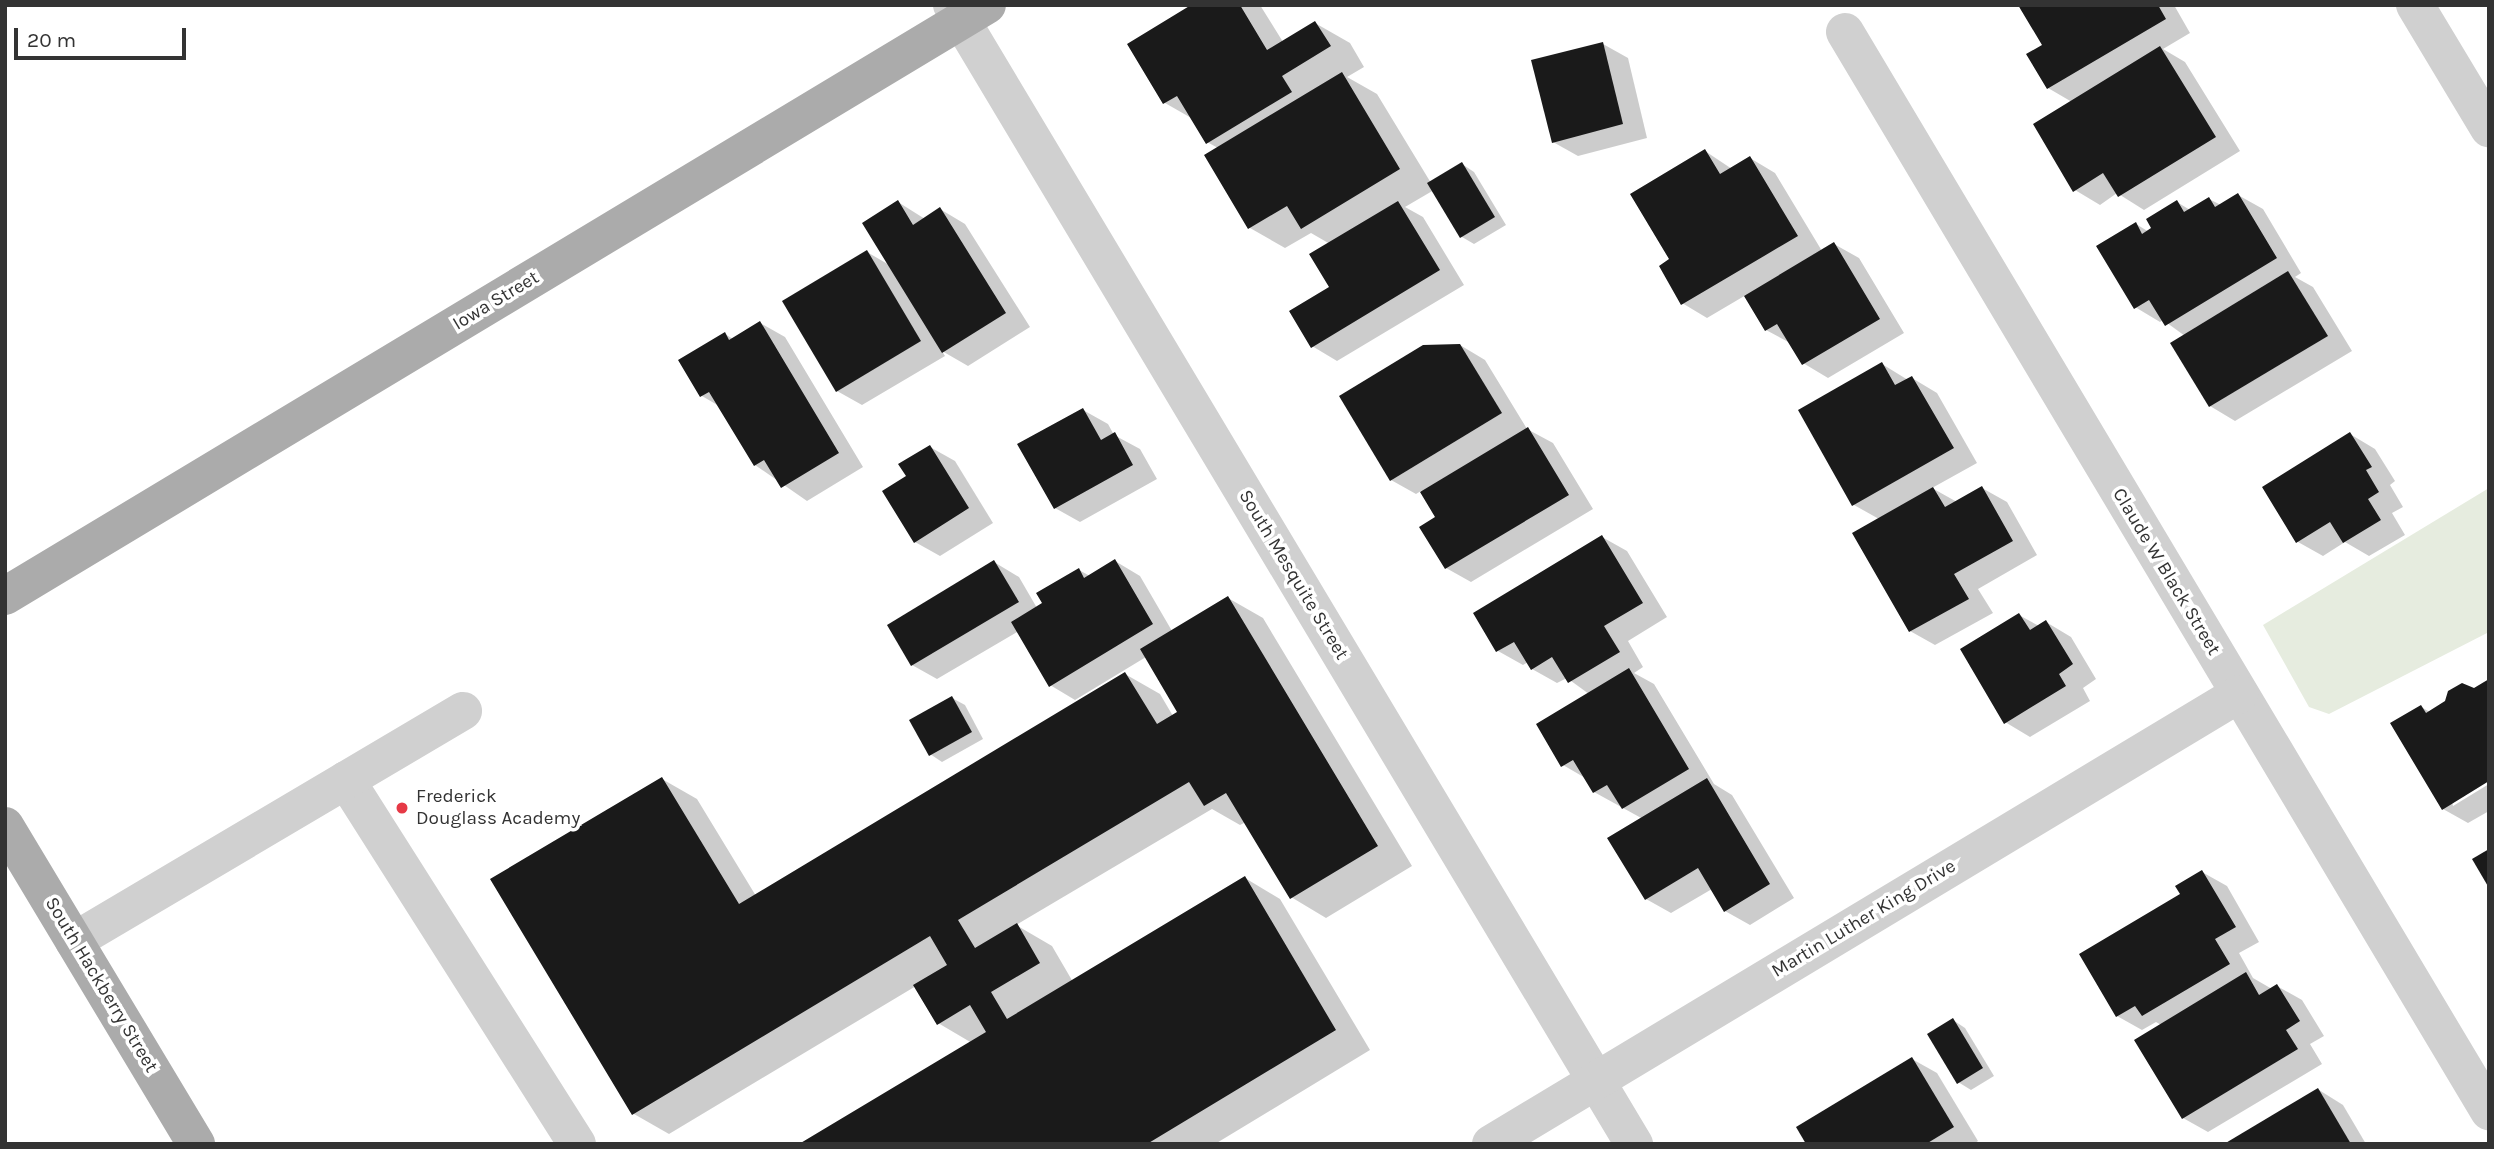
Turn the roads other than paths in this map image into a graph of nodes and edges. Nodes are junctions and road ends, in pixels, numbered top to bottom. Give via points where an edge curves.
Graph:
1 (2415, 5) edge
2 (967, 10) edge
3 (1844, 32) dead end
4 (2489, 128) edge
5 (5, 596) edge
6 (2239, 694) junction
7 (463, 711) dead end
8 (346, 780) junction
9 (5, 826) edge
10 (74, 941) junction
11 (1596, 1080) junction
12 (2489, 1111) edge
13 (196, 1144) edge
14 (577, 1144) edge
15 (1490, 1144) edge
16 (1634, 1144) edge

1 - 4 street
2 - 5 main road, Iowa Street
2 - 11 street, South Mesquite Street
3 - 6 street, Claude W Black Street
6 - 11 street, Martin Luther King Drive
6 - 12 street, Claude W Black Street
7 - 8 street
8 - 10 street
8 - 14 street
9 - 10 main road, South Hackberry Street
10 - 13 main road, South Hackberry Street
11 - 15 street, Martin Luther King Drive
11 - 16 street, South Mesquite Street

